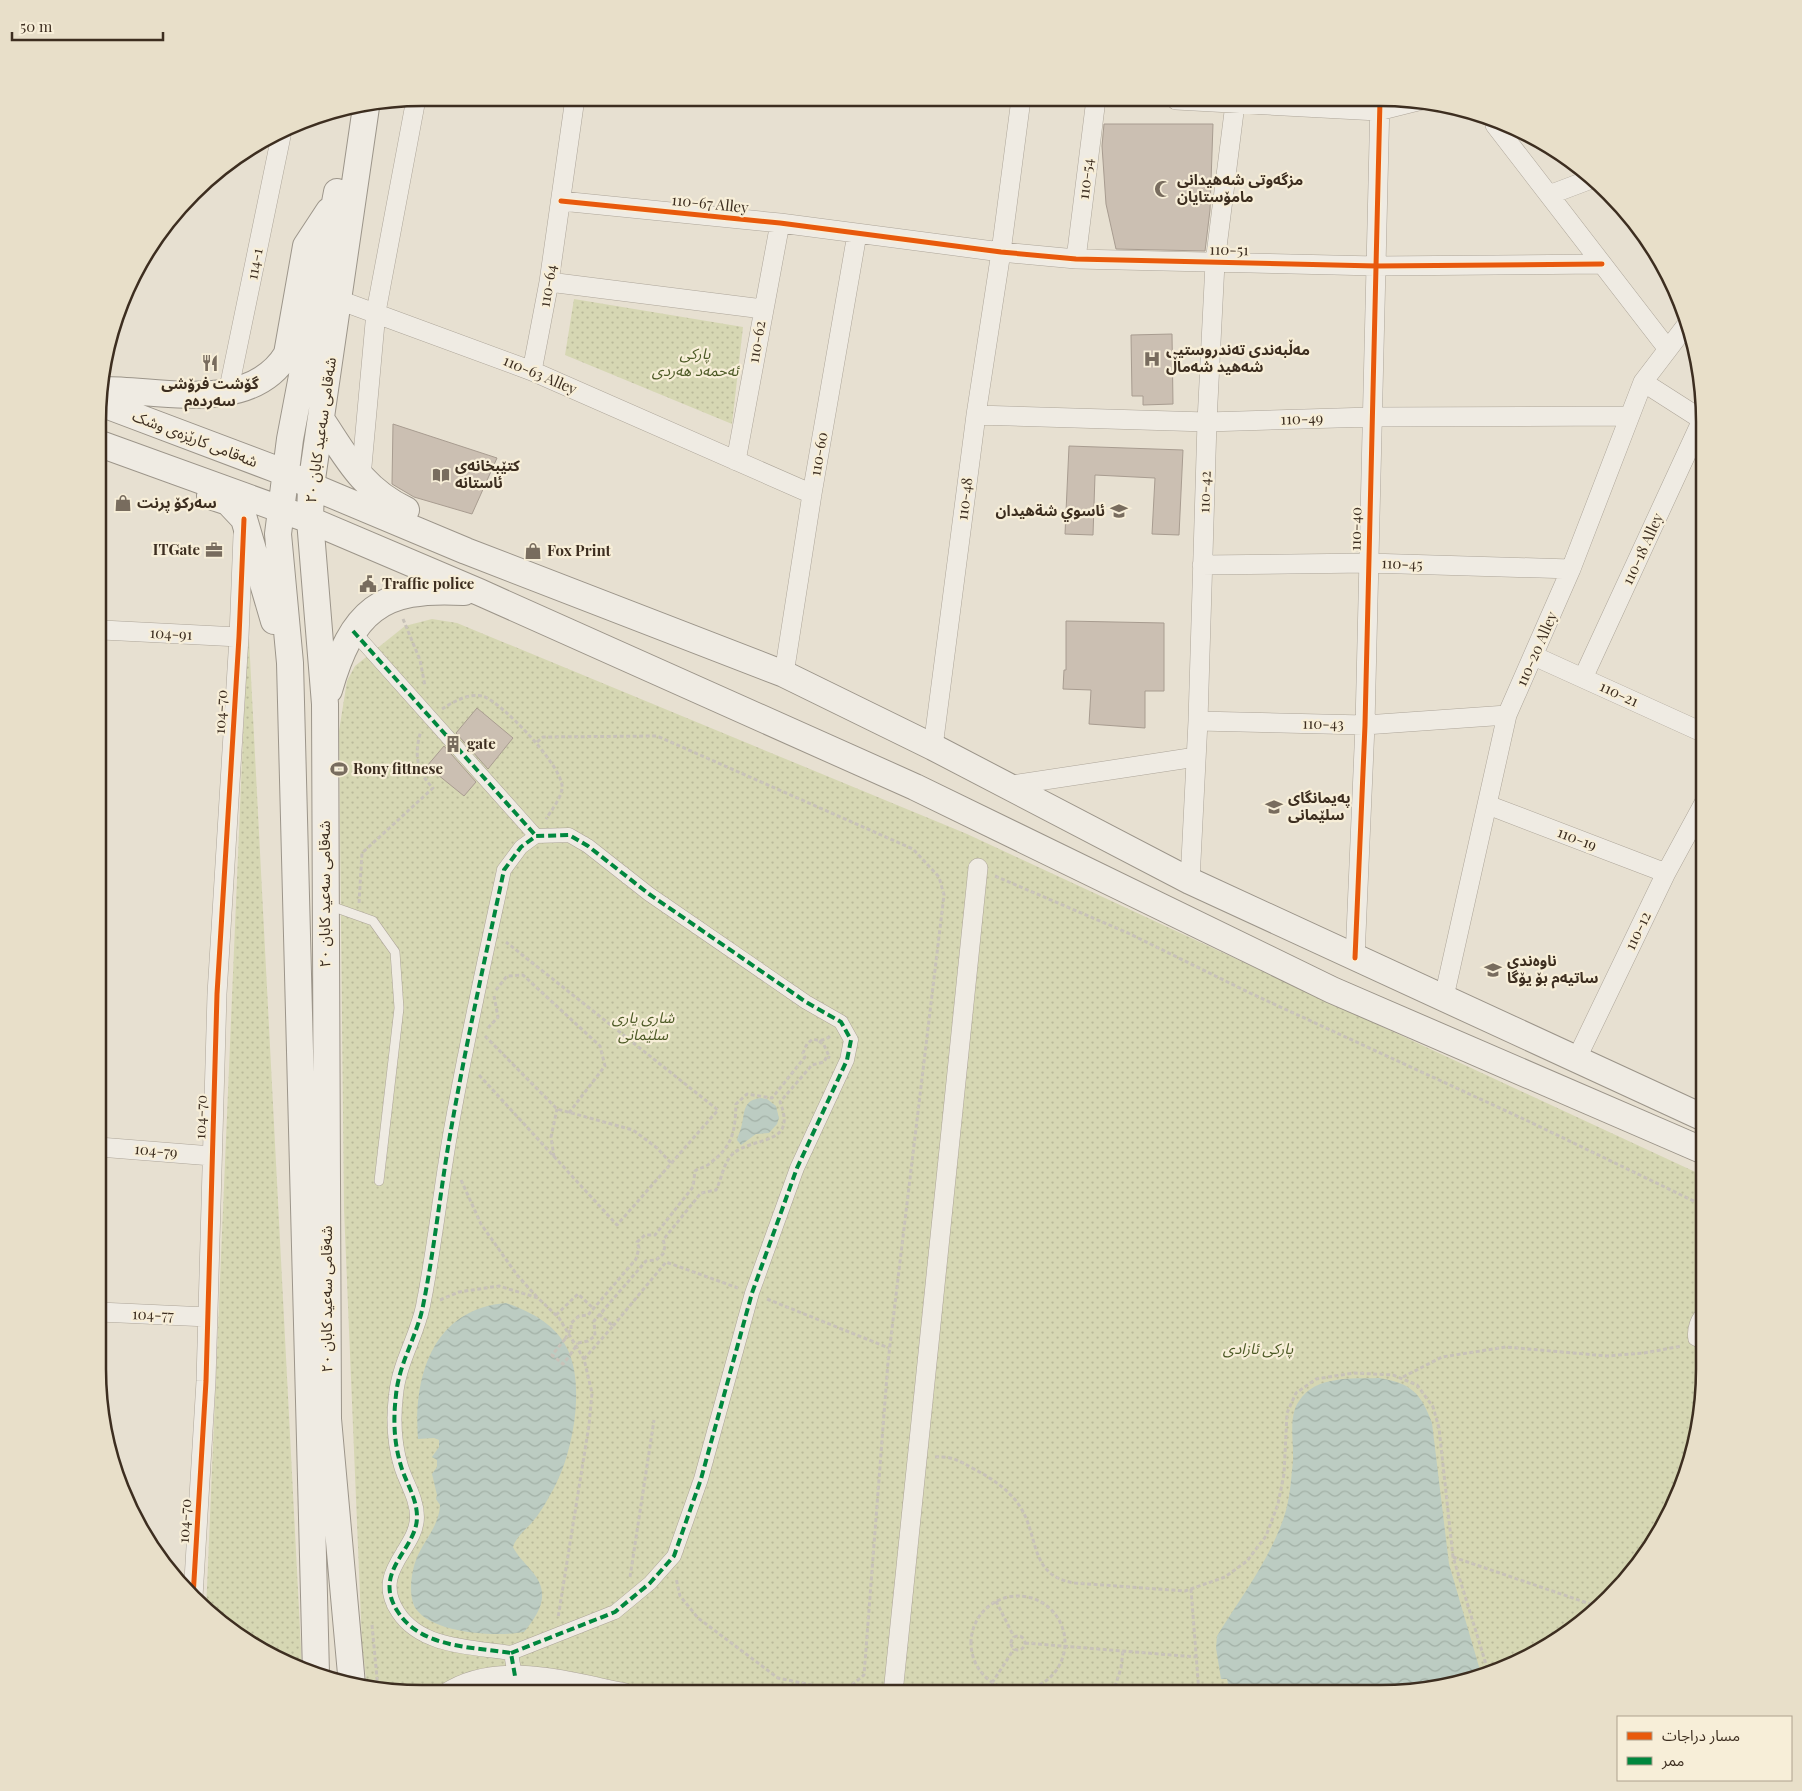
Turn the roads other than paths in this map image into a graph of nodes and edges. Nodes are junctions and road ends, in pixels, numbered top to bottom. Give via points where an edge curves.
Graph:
1 (414, 106) edge
2 (575, 106) edge
3 (1020, 106) edge
4 (1095, 106) edge
5 (1235, 106) edge
6 (1379, 106) edge
7 (365, 111) edge
8 (347, 115) edge
9 (1498, 129) edge
10 (279, 141) edge
11 (1584, 182) edge
12 (1549, 195) junction
13 (561, 201) junction
14 (335, 202) junction
15 (780, 223) junction
16 (857, 234) junction
17 (1001, 252) junction
18 (1076, 259) junction
19 (1215, 262) junction
20 (1602, 264) junction
21 (1376, 266) junction
22 (549, 282) junction
23 (339, 300) junction
24 (763, 308) junction
25 (376, 312) junction
26 (1682, 330) edge
27 (1667, 348) junction
28 (532, 371) junction
29 (1643, 382) junction
30 (108, 390) edge
31 (228, 392) junction
32 (107, 405) edge
33 (976, 415) junction
34 (1696, 415) edge
35 (1629, 416) junction
36 (1371, 417) junction
37 (320, 419) junction
38 (1207, 422) junction
39 (1696, 435) edge
40 (106, 446) edge
41 (736, 461) junction
42 (149, 463) junction
43 (286, 473) junction
44 (361, 478) junction
45 (311, 486) junction
46 (812, 494) junction
47 (281, 509) junction
48 (244, 519) junction
49 (310, 520) junction
50 (466, 551) junction
51 (1368, 564) junction
52 (1202, 565) junction
53 (1571, 569) junction
54 (480, 592) junction
55 (106, 630) edge
56 (353, 631) junction
57 (239, 637) junction
58 (1534, 656) junction
59 (290, 663) junction
60 (784, 674) junction
61 (1583, 678) junction
62 (324, 704) junction
63 (1507, 715) junction
64 (1198, 722) junction
65 (1365, 725) junction
66 (1696, 729) edge
67 (933, 748) junction
68 (1196, 757) junction
69 (1006, 786) junction
70 (1488, 805) junction
71 (1696, 818) edge
72 (536, 836) junction
73 (978, 868) road end
74 (1666, 873) junction
75 (1190, 881) junction
76 (326, 904) junction
77 (1355, 958) junction
78 (1444, 997) junction
79 (1495, 1021) junction
80 (1481, 1055) junction
81 (1576, 1060) junction
82 (1696, 1114) edge
83 (106, 1147) edge
84 (1696, 1148) edge
85 (212, 1156) junction
86 (379, 1181) dead end
87 (106, 1312) edge
88 (208, 1317) junction
89 (1696, 1321) edge
90 (1696, 1342) edge
91 (193, 1585) edge
92 (511, 1653) junction
93 (316, 1666) edge
94 (515, 1676) junction
95 (351, 1677) edge
96 (461, 1685) edge
97 (585, 1685) edge
98 (894, 1685) edge

1 - 25 street
2 - 13 street, 110-64
3 - 17 street, 110-48
4 - 18 street, 110-54
5 - 19 street, 110-42
6 - 21 street, 110-40
7 - 23 main road, شەقامی سەعید کابان ٢٠
8 - 14 main road, شەقامی سەعید کابان ٢٠
9 - 12 street
10 - 31 street, 114-1
11 - 12 street
12 - 20 street
13 - 15 street, 110-67 Alley
13 - 22 street, 110-64
14 - 31 main road via 306,246 287,354 269,377 255,385
14 - 43 main road, شەقامی سەعید کابان ٢٠
15 - 16 street, 110-67 Alley
15 - 24 street, 110-62
16 - 17 street, 110-51
16 - 46 street, 110-60
17 - 18 street, 110-51
17 - 33 street, 110-48
18 - 19 street, 110-51
19 - 21 street, 110-51
19 - 38 street, 110-42
20 - 21 street, 110-51
20 - 27 street
21 - 36 street, 110-40
22 - 24 street
22 - 28 street, 110-64
23 - 25 street, 110-63 Alley
23 - 37 main road, شەقامی سەعید کابان ٢٠
24 - 41 street, 110-62
25 - 28 street, 110-63 Alley
25 - 44 street
26 - 27 street, 110-20 Alley
27 - 29 street, 110-20 Alley
28 - 41 street, 110-63 Alley
29 - 34 street
29 - 35 street, 110-20 Alley
30 - 31 main road
32 - 43 main road, شەقامی کارێزەی وشک
33 - 38 street, 110-49
33 - 67 street, 110-48
35 - 36 street, 110-49
35 - 53 street, 110-20 Alley
36 - 38 street, 110-49
36 - 51 street, 110-40
37 - 44 main road
37 - 45 main road, شەقامی سەعید کابان ٢٠
38 - 52 street, 110-42
39 - 61 street, 110-18 Alley
40 - 42 main road
41 - 46 street, 110-63 Alley
42 - 47 main road
42 - 48 main road via 168,479 228,502
43 - 45 main road, شەقامی کارێزەی وشک
43 - 47 main road, شەقامی سەعید کابان ٢٠
44 - 50 main road via 377,494 434,525
45 - 49 main road, شەقامی سەعید کابان ٢٠
45 - 50 main road, شەقامی کارێزەی وشک
46 - 60 street, 110-60
47 - 49 main road
47 - 59 main road, شەقامی سەعید کابان ٢٠ via 278,534
48 - 57 street, 104-70
48 - 59 main road via 270,610
49 - 54 main road
49 - 62 main road, شەقامی سەعید کابان ٢٠
50 - 60 main road, شەقامی کارێزەی وشک
51 - 52 street, 110-45
51 - 53 street, 110-45
51 - 65 street, 110-40
52 - 64 street, 110-42
53 - 58 street, 110-20 Alley
54 - 56 main road via 422,591 399,596 377,607
54 - 80 main road via 915,787 1332,990
55 - 57 street, 104-91
56 - 62 main road via 340,654
56 - 72 street
57 - 85 street, 104-70 via 218,985
58 - 61 street, 110-21
58 - 63 street, 110-20 Alley
59 - 93 main road, شەقامی سەعید کابان ٢٠
60 - 67 main road, شەقامی کارێزەی وشک
61 - 66 street, 110-21
62 - 76 main road, شەقامی سەعید کابان ٢٠
63 - 65 street, 110-43
63 - 70 street, 110-20 Alley
64 - 65 street, 110-43
64 - 68 street, 110-42
65 - 77 street, 110-40
67 - 69 main road, شەقامی کارێزەی وشک
68 - 69 street
68 - 75 street, 110-42
69 - 75 main road, شەقامی کارێزەی وشک
70 - 74 street, 110-19
70 - 78 street, 110-20 Alley
71 - 74 street, 110-12
72 - 92 street via 521,847 504,870 452,1123 423,1308 403,1360 396,1394 394,1435 401,1466 415,1501 417,1518 414,1531 395,1562 389,1590 397,1611 422,1636
72 - 92 street via 569,835 588,846 649,894 806,1002 842,1022 851,1040 843,1069 797,1168 752,1293 701,1478 674,1556 650,1583 615,1612
73 - 98 street
74 - 81 street, 110-12
75 - 77 main road, شەقامی کارێزەی وشک
76 - 86 lane via 373,921 395,952 400,1008
76 - 95 main road, شەقامی سەعید کابان ٢٠ via 328,1419
77 - 78 main road, شەقامی کارێزەی وشک
78 - 79 main road, شەقامی کارێزەی وشک
79 - 80 main road
79 - 81 main road, شەقامی کارێزەی وشک
80 - 84 main road
81 - 82 main road, شەقامی کارێزەی وشک
83 - 85 street, 104-79
85 - 88 street, 104-70
87 - 88 street, 104-77
88 - 91 street, 104-70
89 - 90 lane via 1692,1334
92 - 94 street
94 - 96 street via 484,1677
94 - 97 street

